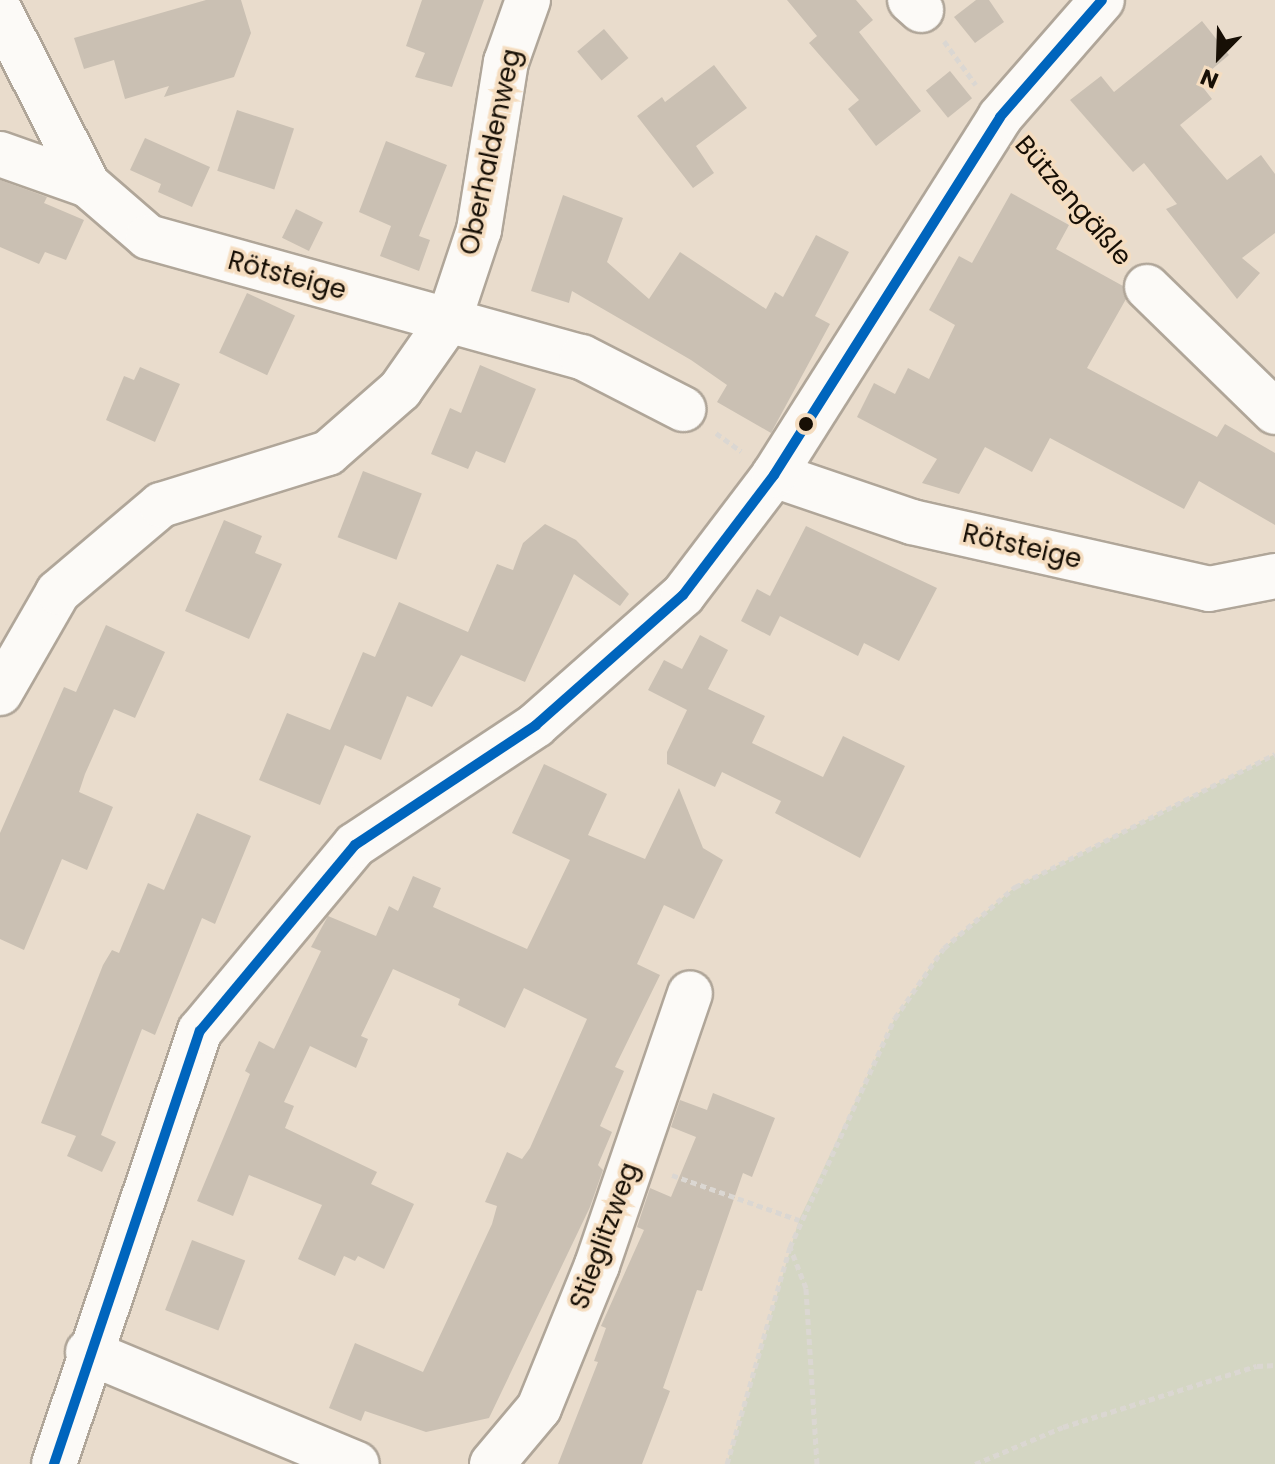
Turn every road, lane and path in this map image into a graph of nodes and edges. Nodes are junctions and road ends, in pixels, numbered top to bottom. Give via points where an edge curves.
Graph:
1 (528, 0) edge
2 (1102, 0) edge
3 (916, 5) edge
4 (0, 11) edge
5 (1000, 117) junction
6 (0, 154) edge
7 (88, 185) junction
8 (1147, 287) joint
9 (449, 320) junction
10 (683, 409) joint
11 (1275, 412) edge
12 (774, 475) junction
13 (1275, 576) edge
14 (0, 693) edge
15 (1275, 754) edge
16 (690, 993) dead end
17 (633, 1162) junction
18 (799, 1220) junction
19 (790, 1247) junction
20 (88, 1352) junction
21 (1275, 1365) edge
22 (54, 1464) edge
23 (357, 1464) edge
24 (492, 1464) edge
25 (727, 1464) edge
26 (817, 1464) edge
27 (975, 1464) edge

1 - 9 street, Oberhaldenweg via 506,62 479,230
2 - 5 street
3 - 5 path, Bützengäßle
4 - 7 street, Rötsteige
5 - 8 path, Bützengäßle
5 - 12 street
6 - 7 street
7 - 9 street, Rötsteige via 148,237
8 - 11 street
9 - 10 street, Rötsteige via 582,357
9 - 14 street, Oberhaldenweg via 400,390 328,453 161,505 58,592
10 - 12 path
12 - 13 street, Rötsteige via 912,522 1209,589
12 - 20 street via 683,595 536,725 355,845 200,1031
15 - 18 path via 1015,887 944,948 895,1018
16 - 17 street, Stieglitzweg
17 - 18 path
17 - 24 street, Stieglitzweg via 539,1408
18 - 19 path
19 - 25 path
19 - 26 path via 806,1288
20 - 22 street
20 - 23 street
21 - 27 path via 1257,1366 1063,1427

